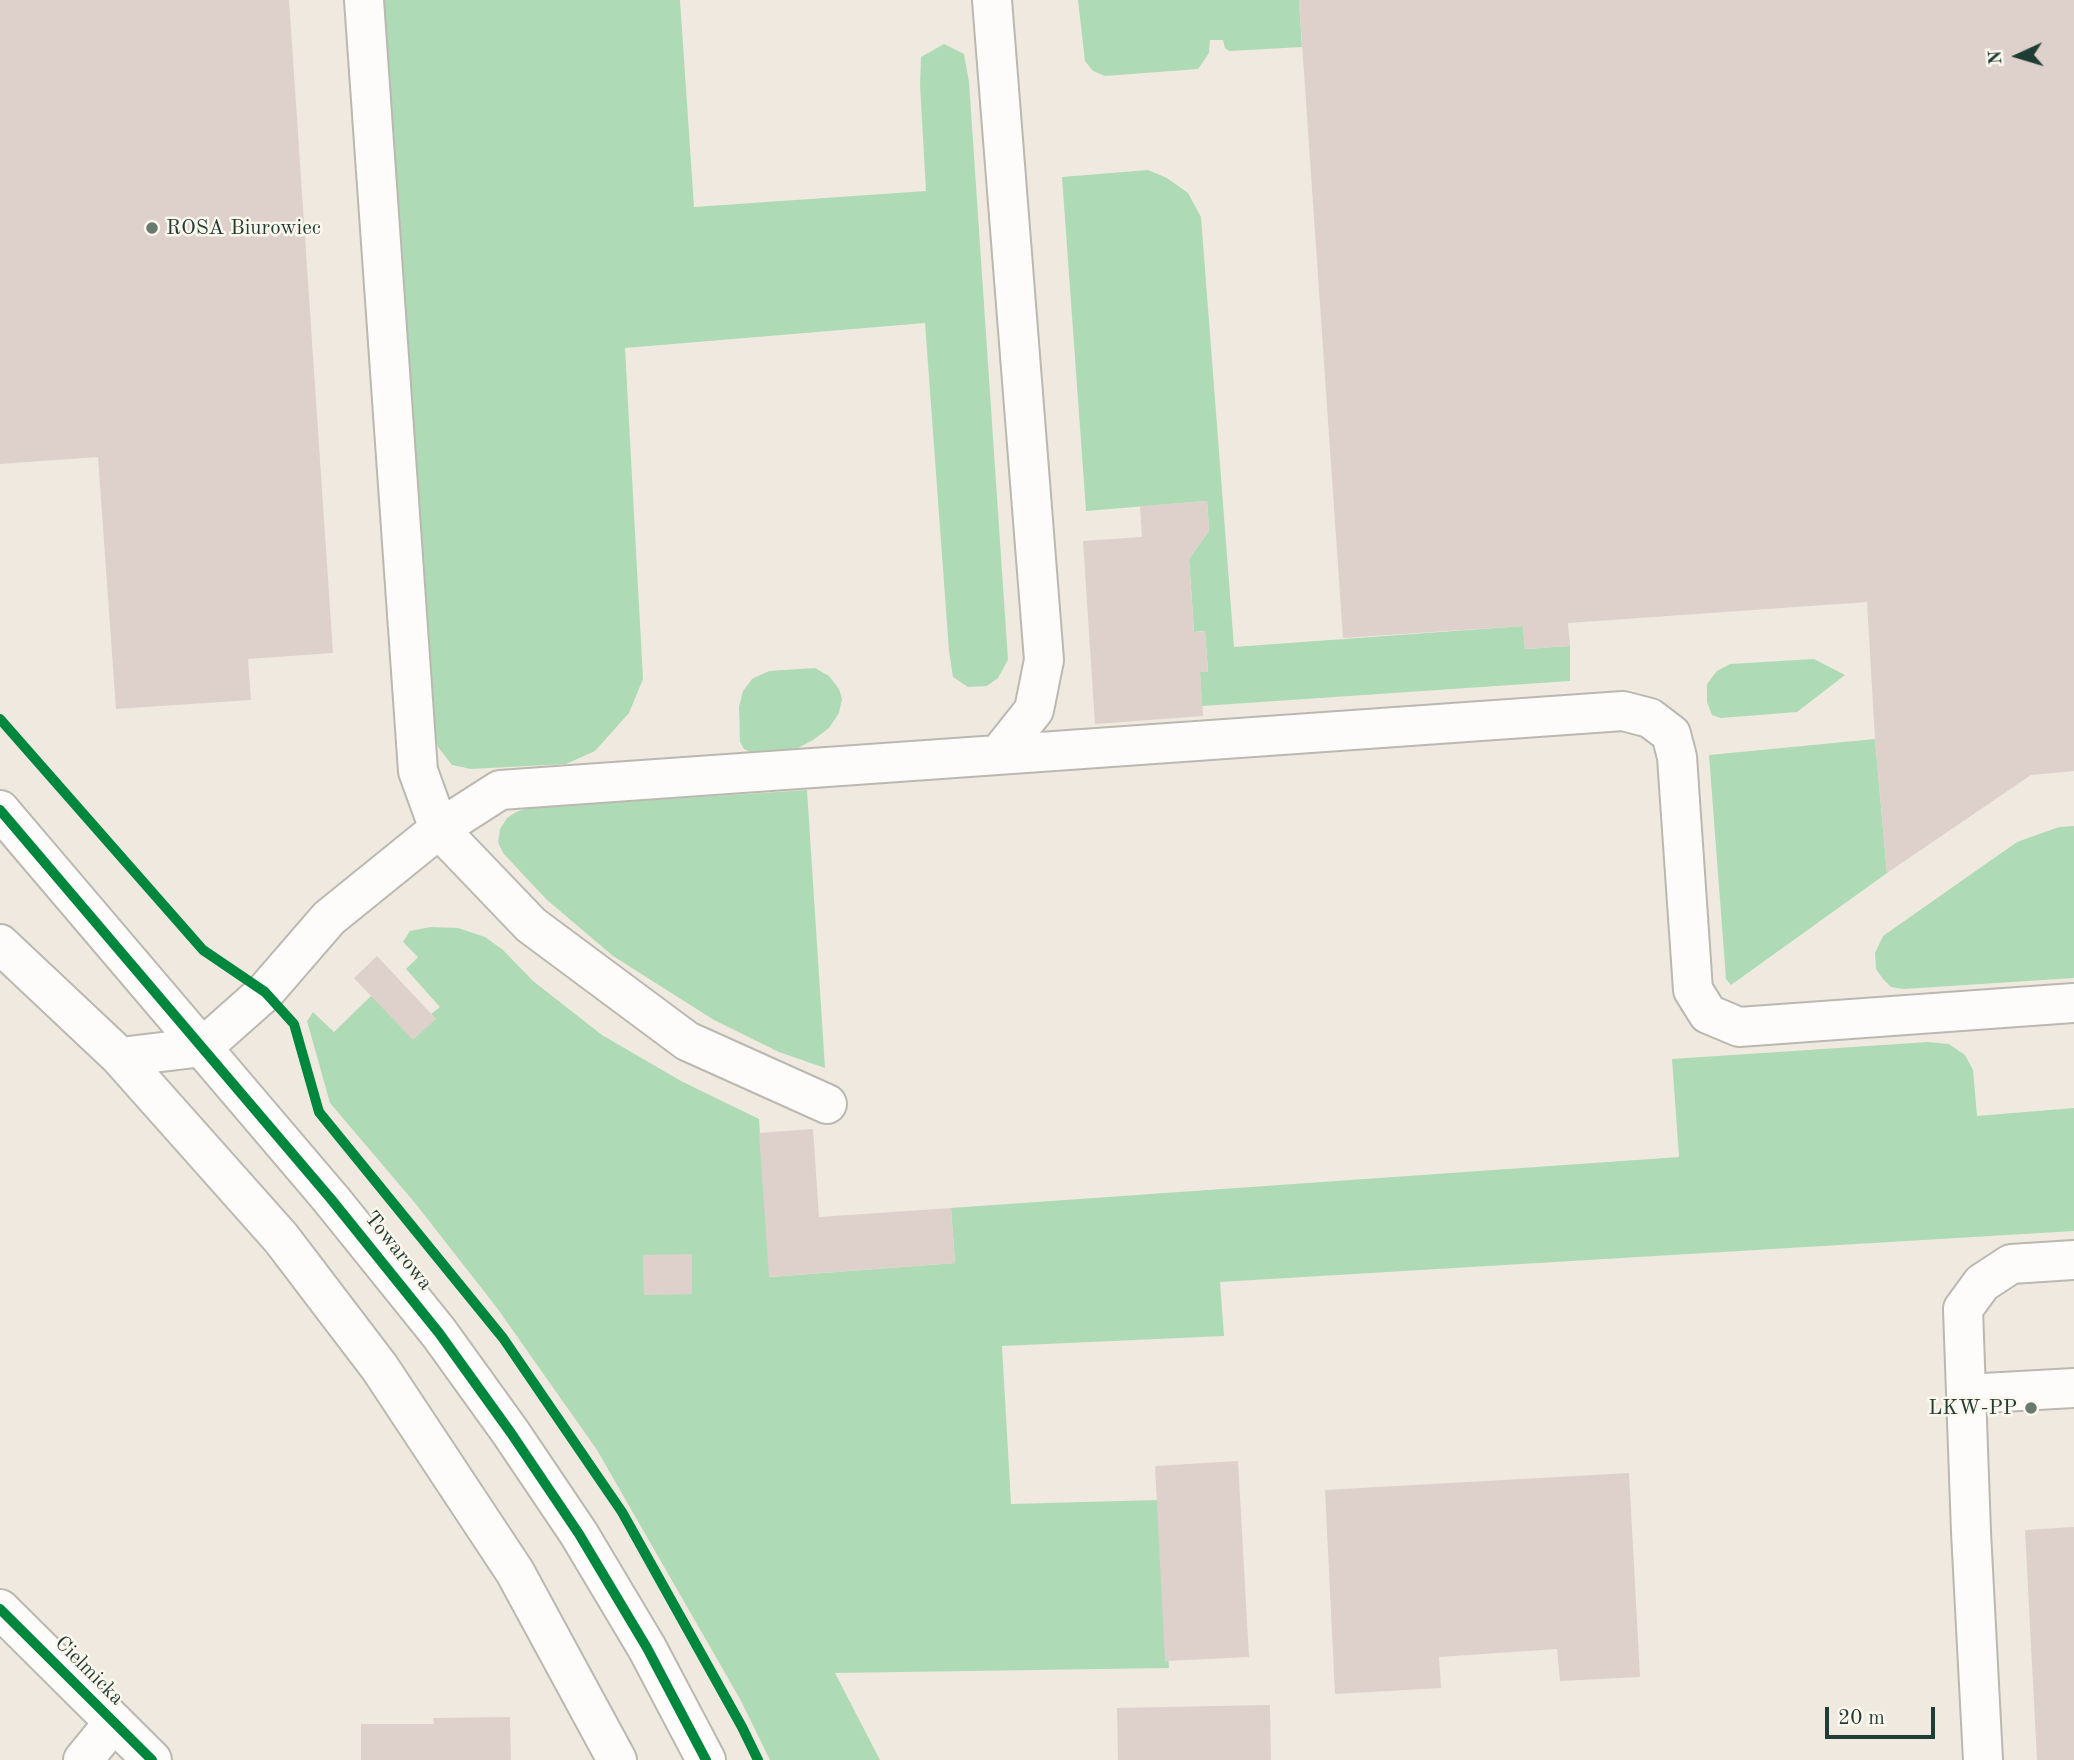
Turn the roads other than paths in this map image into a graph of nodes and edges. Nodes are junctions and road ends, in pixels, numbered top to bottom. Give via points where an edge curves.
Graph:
1 (363, 0) edge
2 (992, 0) edge
3 (999, 754) junction
4 (0, 810) edge
5 (439, 828) junction
6 (0, 944) edge
7 (2074, 1003) edge
8 (203, 1047) junction
9 (120, 1057) junction
10 (827, 1104) dead end
11 (2074, 1260) edge
12 (2074, 1388) edge
13 (1966, 1394) junction
14 (0, 1609) edge
15 (114, 1722) junction
16 (83, 1760) edge
17 (152, 1760) edge
18 (617, 1760) edge
19 (706, 1760) edge
20 (1983, 1760) edge

1 - 5 street via 418,771
2 - 3 street via 1044,660 1034,710
3 - 5 street via 500,790
3 - 7 street via 1623,711 1650,718 1671,734 1677,757 1693,990 1708,1014 1739,1027
4 - 8 street, Towarowa
5 - 8 street via 329,918 265,992
5 - 10 street via 531,925 687,1041
6 - 9 street
8 - 9 street
8 - 19 street, Towarowa via 439,1333 511,1433 647,1648
9 - 18 street via 281,1238 380,1368 515,1572
11 - 13 street via 2011,1264 1982,1283 1963,1309
12 - 13 street
13 - 20 street
14 - 15 street, Cielmicka
15 - 16 street
15 - 17 street, Cielmicka

